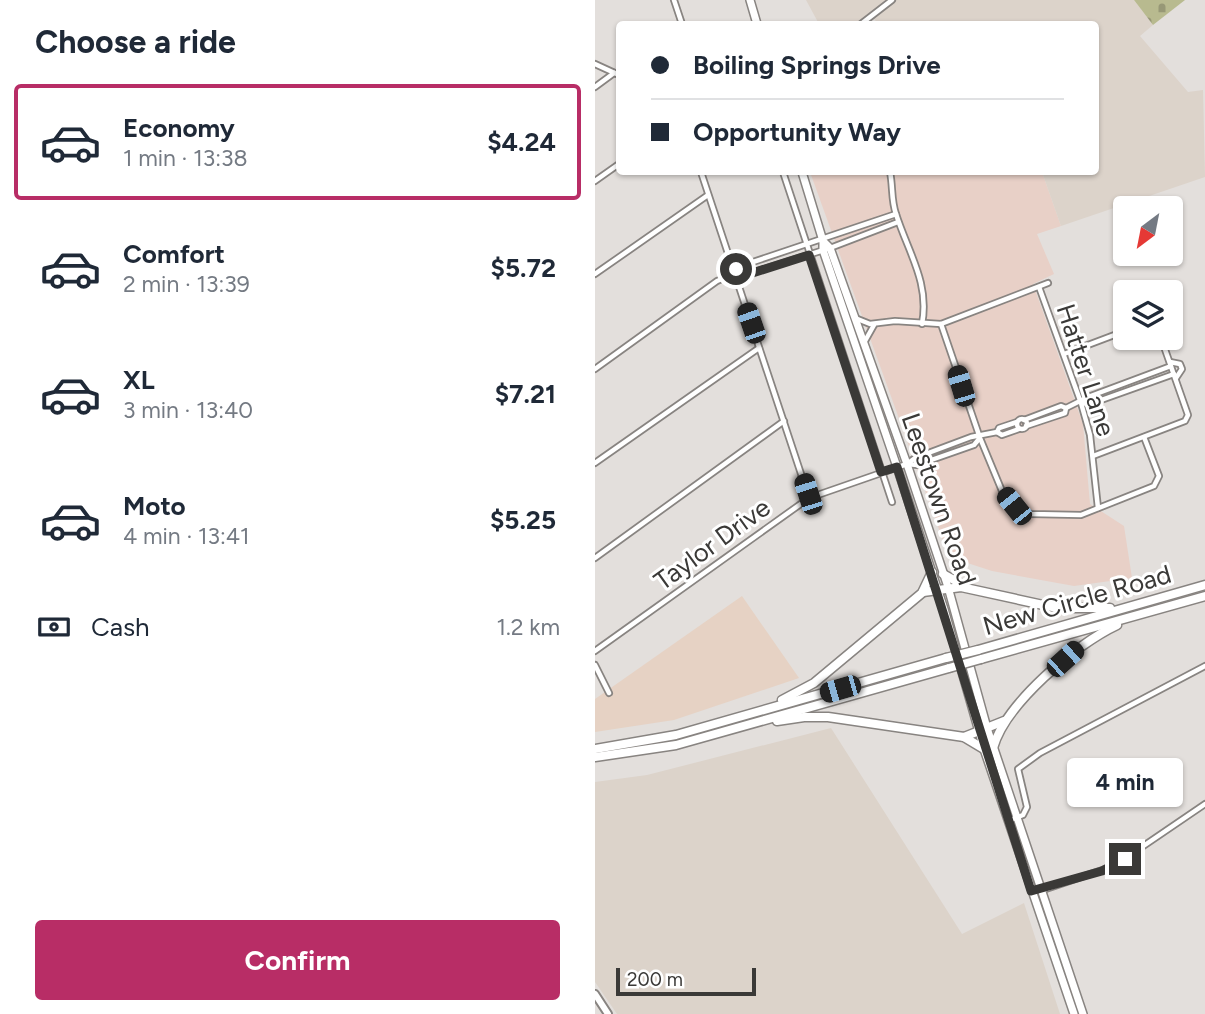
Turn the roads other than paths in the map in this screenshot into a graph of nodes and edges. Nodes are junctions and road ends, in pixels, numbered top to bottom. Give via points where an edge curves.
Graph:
1 (674, 0) edge
2 (750, 0) edge
3 (892, 0) edge
4 (681, 21) edge
5 (756, 21) edge
6 (865, 21) edge
7 (595, 64) edge
8 (616, 74) edge
9 (616, 75) edge
10 (595, 87) edge
11 (616, 166) edge
12 (702, 175) edge
13 (784, 175) edge
14 (802, 175) edge
15 (890, 175) edge
16 (595, 181) edge
17 (708, 195) junction
18 (896, 214) junction
19 (898, 222) junction
20 (823, 241) junction
21 (806, 247) junction
22 (826, 249) junction
23 (809, 255) junction
24 (595, 274) edge
25 (734, 274) junction
26 (1048, 283) dead end
27 (1039, 287) junction
28 (853, 316) junction
29 (922, 324) junction
30 (941, 324) junction
31 (875, 325) junction
32 (1113, 336) edge
33 (864, 346) junction
34 (759, 348) junction
35 (1166, 350) edge
36 (1064, 354) junction
37 (1171, 364) junction
38 (595, 369) edge
39 (1175, 376) junction
40 (1081, 403) junction
41 (785, 421) junction
42 (1017, 422) junction
43 (1025, 423) junction
44 (1020, 429) junction
45 (997, 432) junction
46 (1145, 437) junction
47 (980, 438) junction
48 (1093, 456) junction
49 (595, 463) edge
50 (907, 464) junction
51 (897, 467) junction
52 (881, 472) junction
53 (810, 498) junction
54 (892, 502) dead end
55 (1098, 508) junction
56 (595, 558) edge
57 (932, 572) junction
58 (943, 574) junction
59 (1205, 585) edge
60 (948, 587) junction
61 (968, 588) junction
62 (937, 589) junction
63 (922, 593) junction
64 (1205, 596) edge
65 (1123, 608) junction
66 (1139, 615) junction
67 (595, 652) edge
68 (980, 654) junction
69 (947, 663) junction
70 (595, 664) edge
71 (1205, 666) edge
72 (609, 693) dead end
73 (733, 719) junction
74 (1004, 721) junction
75 (740, 727) junction
76 (983, 730) junction
77 (964, 737) junction
78 (595, 749) edge
79 (989, 749) junction
80 (595, 757) edge
81 (1205, 804) edge
82 (1012, 820) junction
83 (1031, 891) junction
84 (1041, 891) junction
85 (595, 995) edge
86 (608, 1014) edge
87 (1074, 1014) edge
88 (1083, 1014) edge

1 - 4 street
2 - 5 main road
3 - 6 street
7 - 8 street
9 - 10 street
11 - 16 street
12 - 17 street
13 - 21 street
14 - 20 main road, Leestown Road
15 - 18 street
17 - 24 street
17 - 25 street
18 - 19 street
18 - 20 street
19 - 22 street
19 - 29 street via 922,278
20 - 21 street
20 - 22 main road, Leestown Road
21 - 23 street
21 - 25 street via 741,266
22 - 23 street
22 - 28 main road, Leestown Road
22 - 51 main road, Leestown Road
23 - 25 street via 743,276
23 - 52 street
25 - 34 street
25 - 38 street via 717,281
26 - 27 street
27 - 30 street
27 - 36 street, Hatter Lane
28 - 31 street
28 - 33 main road, Leestown Road
29 - 30 street
29 - 31 street via 895,321
30 - 47 street
31 - 33 street
32 - 36 street
33 - 50 main road, Leestown Road
34 - 41 street
34 - 49 street
35 - 37 street
36 - 40 street, Hatter Lane
37 - 39 street
37 - 39 street via 1180,364 1182,369
37 - 40 street
39 - 40 street
39 - 46 street via 1187,418
40 - 43 street via 1066,408 1065,413
40 - 48 street, Hatter Lane
41 - 53 street
41 - 56 street
42 - 43 street
42 - 44 street
42 - 45 street
43 - 44 street
44 - 45 street via 1002,435
45 - 47 street, Taylor Drive
46 - 48 street
46 - 55 street via 1157,482
47 - 50 street, Taylor Drive via 963,440
47 - 55 street via 1002,491 1014,506 1049,516
48 - 55 street, Hatter Lane
50 - 51 street, Taylor Drive
50 - 58 main road, Leestown Road
51 - 52 street, Taylor Drive
51 - 57 main road, Leestown Road
52 - 53 street, Taylor Drive
52 - 54 street
53 - 67 street, Taylor Drive
57 - 62 main road, Leestown Road
57 - 63 highway
58 - 60 main road, Leestown Road
58 - 61 highway
59 - 65 highway, New Circle Road
60 - 61 highway
60 - 62 highway
60 - 76 main road, Leestown Road
61 - 65 highway via 1057,608
62 - 63 highway
62 - 76 main road, Leestown Road
63 - 73 highway via 814,683 794,696
64 - 66 highway, New Circle Road
65 - 68 highway, New Circle Road
66 - 68 highway, New Circle Road
66 - 74 highway via 1083,643
68 - 69 highway, New Circle Road, bridge
69 - 73 highway, New Circle Road
69 - 75 highway, New Circle Road
70 - 72 street
71 - 82 street via 1039,753 1018,769 1027,807
73 - 78 highway, New Circle Road via 647,742
74 - 76 highway
74 - 79 highway
75 - 77 highway via 816,716
75 - 80 highway, New Circle Road via 652,750
76 - 77 highway
76 - 79 main road, Leestown Road
77 - 79 highway
79 - 82 main road, Leestown Road
81 - 84 street via 1114,866
82 - 83 main road, Leestown Road
82 - 84 main road, Leestown Road
83 - 84 street
83 - 87 main road, Leestown Road
84 - 88 main road, Leestown Road
85 - 86 street

